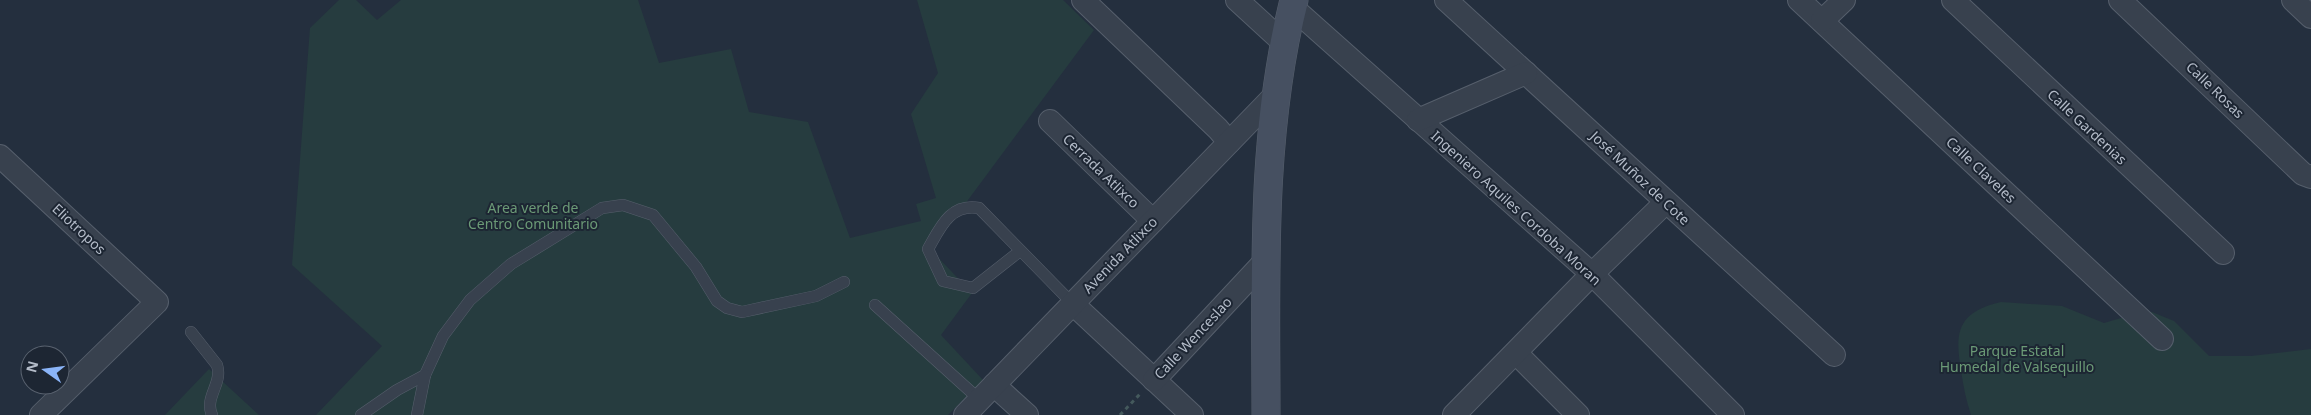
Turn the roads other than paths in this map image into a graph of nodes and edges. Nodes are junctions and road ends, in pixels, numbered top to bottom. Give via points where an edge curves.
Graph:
1 (1084, 0) edge
2 (1238, 0) edge
3 (1446, 0) edge
4 (1799, 0) edge
5 (1844, 0) edge
6 (1952, 0) edge
7 (2120, 0) edge
8 (2293, 0) edge
9 (1293, 4) edge
10 (2311, 17) edge
11 (1822, 21) junction
12 (1284, 43) junction
13 (1526, 73) junction
14 (1275, 95) junction
15 (1418, 120) junction
16 (1050, 121) dead end
17 (1229, 142) junction
18 (0, 156) edge
19 (2311, 177) edge
20 (1666, 202) junction
21 (1153, 221) junction
22 (1020, 251) junction
23 (2223, 253) dead end
24 (1266, 260) junction
25 (1592, 274) junction
26 (844, 282) dead end
27 (1073, 304) junction
28 (874, 305) dead end
29 (190, 332) dead end
30 (2162, 339) dead end
31 (1516, 353) junction
32 (1834, 355) dead end
33 (425, 375) junction
34 (1154, 380) junction
35 (980, 400) edge
36 (41, 415) edge
37 (212, 415) edge
38 (361, 415) edge
39 (417, 415) edge
40 (1027, 415) edge
41 (1192, 415) edge
42 (1266, 415) edge
43 (1454, 415) edge
44 (1578, 415) edge
45 (1734, 415) edge

1 - 17 street
2 - 12 street
3 - 13 street, José Muñoz de Cote
4 - 11 street, Calle Claveles
5 - 11 street
6 - 23 street, Calle Gardenias
7 - 19 street, Calle Rosas via 2303,174
8 - 10 street
9 - 12 street
9 - 15 street, Ingeniero Aquiles Cordoba Moran
11 - 30 street, Calle Claveles
12 - 14 street
13 - 15 street
13 - 20 street, José Muñoz de Cote
14 - 17 street, Avenida Atlixco
14 - 24 street via 1268,169
15 - 25 street, Ingeniero Aquiles Cordoba Moran
16 - 21 street, Cerrada Atlixco
17 - 21 street, Avenida Atlixco
18 - 36 street, Eliotropos via 157,302
20 - 25 street
20 - 32 street, José Muñoz de Cote
21 - 27 street, Avenida Atlixco
22 - 22 lane via 979,208 969,206 945,218 928,249 943,281 972,288
22 - 27 lane
24 - 34 street, Calle Wenceslao
24 - 42 street
25 - 31 street
25 - 45 street, Ingeniero Aquiles Cordoba Moran
26 - 33 lane via 816,296 742,312 727,308 717,301 696,267 653,215 624,205 602,208 511,264 470,300 443,336
27 - 34 street
27 - 35 street, Avenida Atlixco
28 - 35 lane
29 - 37 lane via 218,365 219,372 210,398
31 - 43 street
31 - 44 street
33 - 38 lane
33 - 39 lane
34 - 41 street
35 - 40 street

